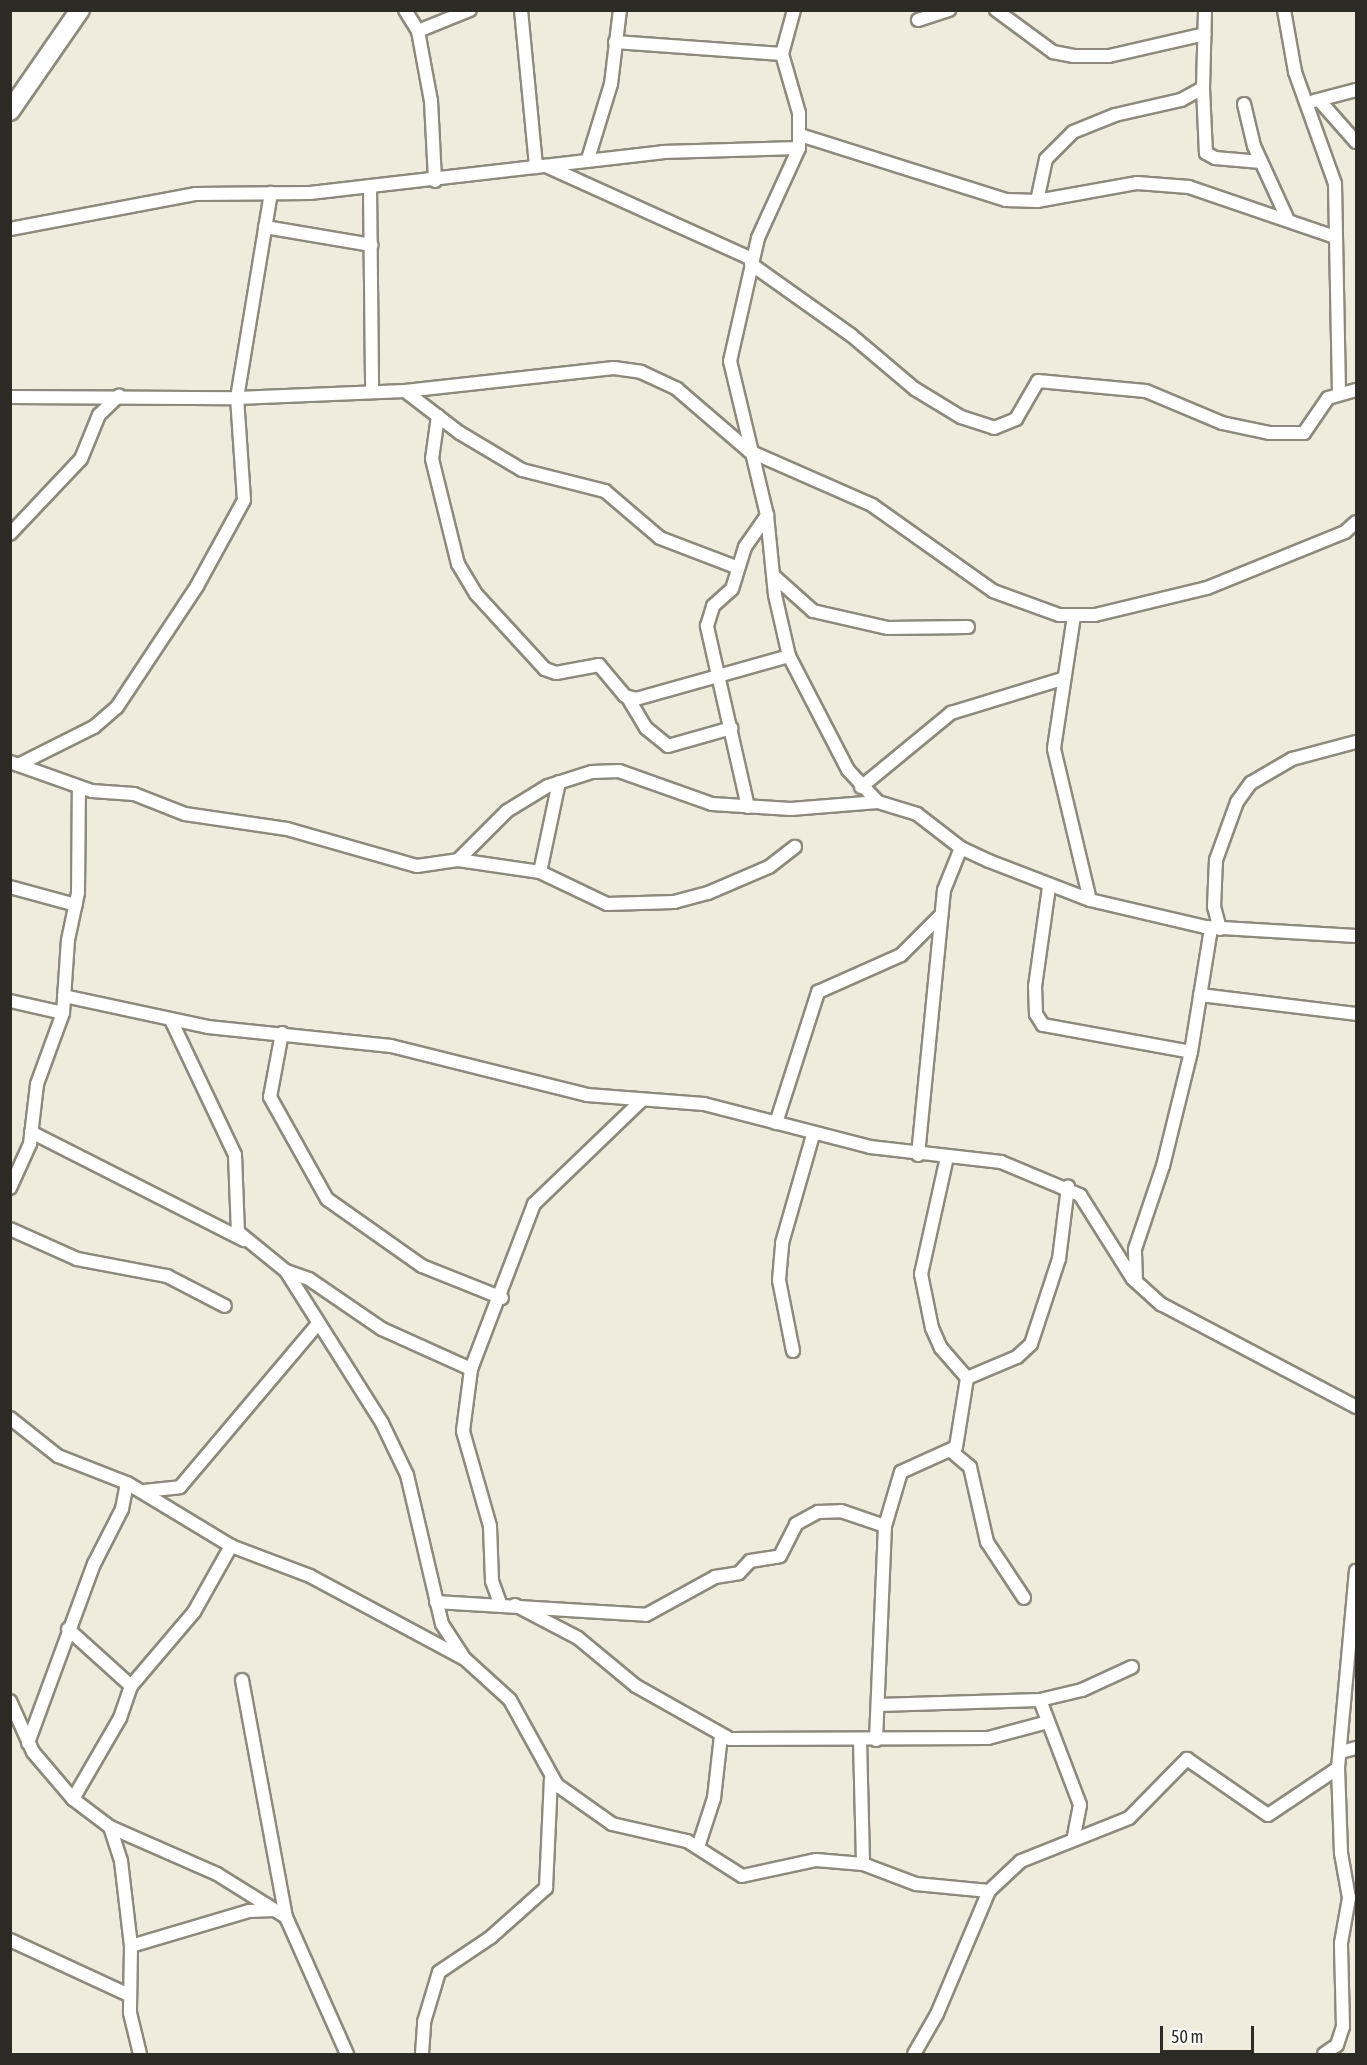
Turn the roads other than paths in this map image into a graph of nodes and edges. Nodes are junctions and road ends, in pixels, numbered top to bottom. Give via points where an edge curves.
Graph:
1 (80, 10) edge
2 (405, 10) edge
3 (470, 10) edge
4 (521, 10) edge
5 (620, 10) edge
6 (794, 10) edge
7 (949, 10) edge
8 (996, 10) edge
9 (1205, 10) edge
10 (1284, 10) edge
11 (918, 20) dead end
12 (418, 31) junction
13 (1205, 34) junction
14 (615, 42) junction
15 (782, 54) junction
16 (1203, 88) junction
17 (1356, 90) edge
18 (1319, 100) junction
19 (1304, 103) junction
20 (1244, 104) dead end
21 (10, 111) edge
22 (800, 135) junction
23 (1356, 142) edge
24 (799, 148) junction
25 (588, 159) junction
26 (1261, 162) junction
27 (541, 166) junction
28 (435, 181) junction
29 (370, 187) junction
30 (271, 193) junction
31 (1037, 201) junction
32 (1287, 218) junction
33 (265, 227) junction
34 (10, 229) edge
35 (1335, 237) junction
36 (371, 245) junction
37 (751, 262) junction
38 (1356, 390) edge
39 (372, 391) junction
40 (405, 391) junction
41 (1339, 393) junction
42 (119, 396) junction
43 (10, 397) edge
44 (237, 398) junction
45 (438, 416) junction
46 (749, 451) junction
47 (767, 514) junction
48 (1356, 522) edge
49 (10, 534) edge
50 (736, 567) junction
51 (775, 577) junction
52 (1074, 616) junction
53 (968, 627) dead end
54 (789, 656) junction
55 (719, 674) junction
56 (1062, 679) junction
57 (628, 698) junction
58 (730, 728) junction
59 (1356, 742) edge
60 (14, 764) edge
61 (559, 782) junction
62 (79, 787) junction
63 (861, 787) junction
64 (878, 802) junction
65 (748, 807) junction
66 (795, 847) dead end
67 (961, 848) junction
68 (458, 860) junction
69 (540, 872) junction
70 (1048, 887) junction
71 (10, 888) edge
72 (1090, 900) junction
73 (76, 905) junction
74 (941, 915) junction
75 (1216, 928) junction
76 (1356, 936) edge
77 (1200, 995) junction
78 (64, 996) junction
79 (10, 1001) edge
80 (63, 1013) junction
81 (1356, 1014) edge
82 (171, 1020) junction
83 (282, 1033) junction
84 (1191, 1052) junction
85 (641, 1101) junction
86 (776, 1123) junction
87 (31, 1132) junction
88 (813, 1135) junction
89 (918, 1155) junction
90 (947, 1157) junction
91 (1068, 1187) junction
92 (10, 1188) edge
93 (10, 1229) edge
94 (248, 1241) junction
95 (286, 1270) junction
96 (1136, 1282) junction
97 (502, 1298) junction
98 (225, 1306) dead end
99 (316, 1326) junction
100 (793, 1351) dead end
101 (471, 1369) junction
102 (967, 1378) junction
103 (1356, 1407) edge
104 (10, 1418) edge
105 (951, 1451) junction
106 (127, 1483) junction
107 (142, 1491) junction
108 (885, 1526) junction
109 (231, 1546) junction
110 (1356, 1571) edge
111 (1024, 1598) dead end
112 (436, 1602) junction
113 (500, 1603) junction
114 (515, 1605) junction
115 (68, 1629) junction
116 (465, 1659) junction
117 (1132, 1666) dead end
118 (242, 1680) dead end
119 (130, 1686) junction
120 (1041, 1700) junction
121 (878, 1705) junction
122 (11, 1709) edge
123 (1048, 1722) junction
124 (721, 1736) junction
125 (860, 1740) junction
126 (876, 1740) junction
127 (28, 1743) junction
128 (1356, 1748) edge
129 (1341, 1752) junction
130 (1338, 1768) junction
131 (551, 1779) junction
132 (73, 1799) junction
133 (110, 1827) junction
134 (1074, 1836) junction
135 (698, 1847) junction
136 (863, 1863) junction
137 (989, 1891) junction
138 (1353, 1906) edge
139 (281, 1914) junction
140 (10, 1940) edge
141 (131, 1946) junction
142 (129, 1995) junction
143 (140, 2055) edge
144 (347, 2055) edge
145 (422, 2055) edge
146 (914, 2055) edge
147 (1324, 2055) edge

1 - 21 main road
2 - 12 street
3 - 12 street
4 - 27 street
5 - 14 street
6 - 15 street
7 - 11 street
8 - 13 street via 1053,52 1087,57
9 - 13 street
10 - 19 street
12 - 28 street via 431,101
13 - 16 street
14 - 15 street
14 - 25 street via 611,84
15 - 22 street
16 - 26 street via 1206,153 1224,160
16 - 31 street via 1181,100 1115,115 1073,132 1046,159
17 - 18 street
18 - 19 street
18 - 23 street
19 - 35 street via 1335,184
20 - 26 street
22 - 24 street
22 - 31 street via 1006,200
24 - 25 street
24 - 37 street
25 - 27 street
26 - 32 street
27 - 28 street
27 - 37 street
28 - 29 street
29 - 30 street
29 - 36 street
30 - 33 street
30 - 34 street via 195,194
31 - 32 street via 1105,186 1162,184 1189,187
32 - 35 street
33 - 36 street
33 - 44 street
35 - 41 street
36 - 39 street
37 - 41 street via 842,328 915,389 986,427 1011,425 1038,381 1146,391 1222,423 1269,433 1308,430 1322,404
37 - 46 street via 730,361
38 - 41 street
39 - 40 street
39 - 44 street
40 - 45 street
40 - 46 street via 614,368 641,372 677,389
42 - 43 street
42 - 44 street
42 - 49 street via 99,415 81,459
44 - 60 street via 245,493 202,578 109,716
45 - 50 street via 522,470 605,491 674,546
45 - 57 street via 432,459 467,582 545,669 556,673 587,663 599,664
46 - 47 street
46 - 52 street via 893,517 993,591 1024,606
47 - 50 street
47 - 51 street
48 - 52 street via 1345,532 1207,588
50 - 55 street via 732,589 709,615 708,636
51 - 53 street via 813,611 888,628
51 - 54 street
52 - 56 street
54 - 55 street
54 - 63 street
55 - 57 street
55 - 58 street
56 - 63 street via 951,713
56 - 72 street via 1054,748
57 - 58 street via 646,728 668,746
58 - 65 street
59 - 75 street via 1292,759 1251,783 1237,802 1216,860
60 - 62 street
61 - 65 street via 619,771 678,795
61 - 68 street via 507,811
61 - 69 street
62 - 68 street via 134,794 185,814 286,829 404,864 435,866
62 - 73 street
63 - 64 street
64 - 65 street
64 - 67 street via 917,814
66 - 69 street via 769,867 674,902 607,904
67 - 70 street
67 - 74 street via 946,879
68 - 69 street
70 - 72 street
70 - 84 street via 1035,986 1036,1014 1043,1025
71 - 73 street
72 - 75 street
73 - 78 street
74 - 86 street via 901,955 818,992
74 - 89 street via 931,988 928,1102
75 - 76 street
75 - 77 street
77 - 81 street
77 - 84 street
78 - 80 street
78 - 82 street
79 - 80 street
80 - 87 street via 37,1084
82 - 83 street
82 - 94 street via 236,1155 236,1223
83 - 85 street via 391,1046 555,1089
83 - 97 street via 270,1097 327,1199 422,1266
84 - 96 street via 1163,1166 1135,1249
85 - 86 street via 704,1104
85 - 97 street via 537,1200
86 - 88 street
87 - 92 street
87 - 94 street
88 - 89 street
88 - 100 street via 782,1243 779,1280
89 - 90 street
90 - 91 street via 1001,1162
90 - 102 street via 921,1274 932,1328
91 - 96 street via 1098,1215
91 - 102 street via 1059,1259 1031,1344 1017,1357
93 - 98 street via 77,1259 167,1276
94 - 95 street
95 - 99 street
95 - 101 street via 309,1279 382,1329
96 - 103 street via 1161,1304
97 - 101 street
99 - 107 street via 180,1487
99 - 112 street via 363,1392 402,1462
101 - 113 street via 464,1431 490,1526 492,1581
102 - 105 street via 962,1429
104 - 106 street via 58,1456
105 - 108 street via 906,1465
105 - 111 street via 970,1467 987,1542
106 - 107 street
106 - 115 street via 122,1509
107 - 109 street
108 - 114 street via 841,1511 818,1512 796,1524 780,1556 750,1561 739,1573 715,1577 646,1615
108 - 121 street
109 - 116 street via 310,1576
109 - 119 street via 194,1612
110 - 129 street
112 - 113 street
112 - 116 street via 442,1624
113 - 114 street
114 - 124 street via 578,1638 636,1686 662,1696
115 - 119 street
115 - 127 street
116 - 131 street via 510,1700
117 - 120 street via 1082,1690
118 - 139 street
119 - 132 street via 116,1727
120 - 121 street
120 - 123 street
121 - 126 street
122 - 127 street
123 - 126 street via 988,1738
123 - 134 street via 1080,1805
124 - 125 street
124 - 135 street via 714,1798
125 - 126 street
125 - 136 street
127 - 132 street
128 - 129 street
129 - 130 street
130 - 134 street via 1268,1815 1187,1759 1129,1818
130 - 138 street
131 - 135 street via 574,1801 612,1824
131 - 145 street via 546,1888 491,1937 439,1972 424,2022
132 - 133 street
133 - 139 street via 218,1874
133 - 141 street via 119,1846
134 - 137 street via 1021,1861
135 - 136 street via 742,1876 816,1860
136 - 137 street via 916,1884
137 - 146 street via 938,2014
138 - 147 street via 1341,1943 1343,2027 1337,2045
139 - 141 street via 249,1911
139 - 144 street
140 - 142 street
141 - 142 street
142 - 143 street

